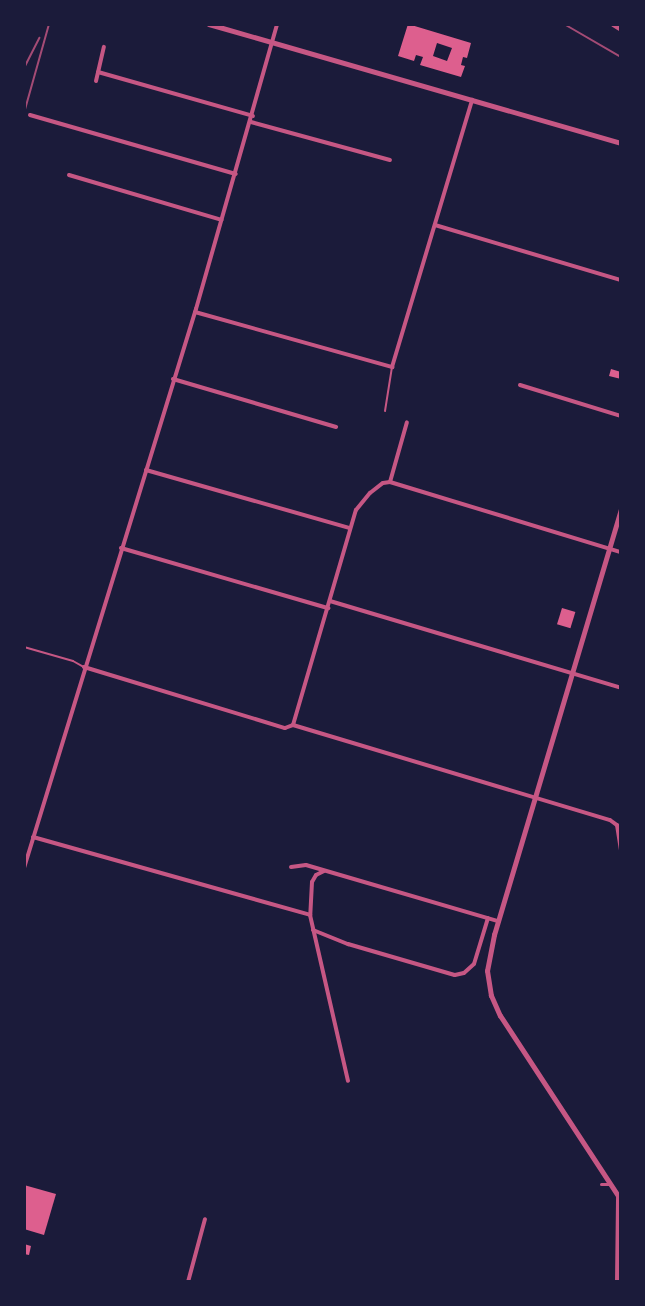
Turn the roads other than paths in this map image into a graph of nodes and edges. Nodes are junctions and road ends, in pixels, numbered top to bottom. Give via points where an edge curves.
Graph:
1 (209, 24) edge
2 (277, 24) edge
3 (612, 24) edge
4 (621, 29) edge
5 (273, 43) junction
6 (104, 47) dead end
7 (98, 72) junction
8 (96, 81) dead end
9 (472, 100) junction
10 (30, 115) dead end
11 (253, 116) junction
12 (251, 122) junction
13 (621, 143) edge
14 (390, 160) dead end
15 (236, 174) junction
16 (69, 175) dead end
17 (222, 220) junction
18 (435, 225) junction
19 (621, 280) edge
20 (195, 312) junction
21 (392, 367) junction
22 (173, 379) junction
23 (520, 385) dead end
24 (386, 411) dead end
25 (621, 416) edge
26 (407, 422) dead end
27 (336, 427) dead end
28 (147, 470) junction
29 (390, 482) junction
30 (621, 510) edge
31 (350, 528) junction
32 (121, 548) junction
33 (609, 549) junction
34 (621, 552) edge
35 (330, 601) junction
36 (328, 608) junction
37 (24, 647) edge
38 (84, 667) junction
39 (573, 673) junction
40 (621, 688) edge
41 (293, 724) junction
42 (536, 797) junction
43 (33, 837) junction
44 (621, 851) edge
45 (291, 867) dead end
46 (24, 868) edge
47 (324, 871) junction
48 (310, 915) junction
49 (488, 918) junction
50 (498, 921) junction
51 (313, 930) junction
52 (348, 1081) dead end
53 (601, 1184) dead end
54 (610, 1184) junction
55 (619, 1195) edge
56 (205, 1219) dead end
57 (188, 1282) edge
58 (617, 1282) edge

1 - 5 street
2 - 5 street
3 - 4 street
5 - 9 street
5 - 11 street
6 - 7 street
7 - 8 street
7 - 11 street
9 - 13 street
9 - 18 street
10 - 15 street
11 - 12 street
12 - 14 street
12 - 15 street
15 - 17 street
16 - 17 street
17 - 20 street
18 - 19 street
18 - 21 street
20 - 21 street
20 - 22 street
21 - 24 lane
22 - 27 street
22 - 28 street
23 - 25 street
26 - 29 street
28 - 31 street
28 - 32 street
29 - 31 street via 363,499
29 - 33 street
30 - 33 street
31 - 35 street
32 - 36 street
32 - 38 street
33 - 34 street
33 - 39 street
35 - 36 street
35 - 39 street
36 - 41 street
37 - 38 lane
38 - 41 street via 285,728
38 - 43 street
39 - 40 street
39 - 42 street
41 - 42 street
42 - 44 street via 614,821
42 - 50 street
43 - 46 street
43 - 48 street
45 - 47 street via 306,865
47 - 48 street via 312,882
47 - 49 street
48 - 51 street
49 - 50 street
49 - 51 street via 474,964 455,975
50 - 54 street via 487,970 493,1002
51 - 52 street
53 - 54 street
54 - 55 street
55 - 58 street
56 - 57 street

